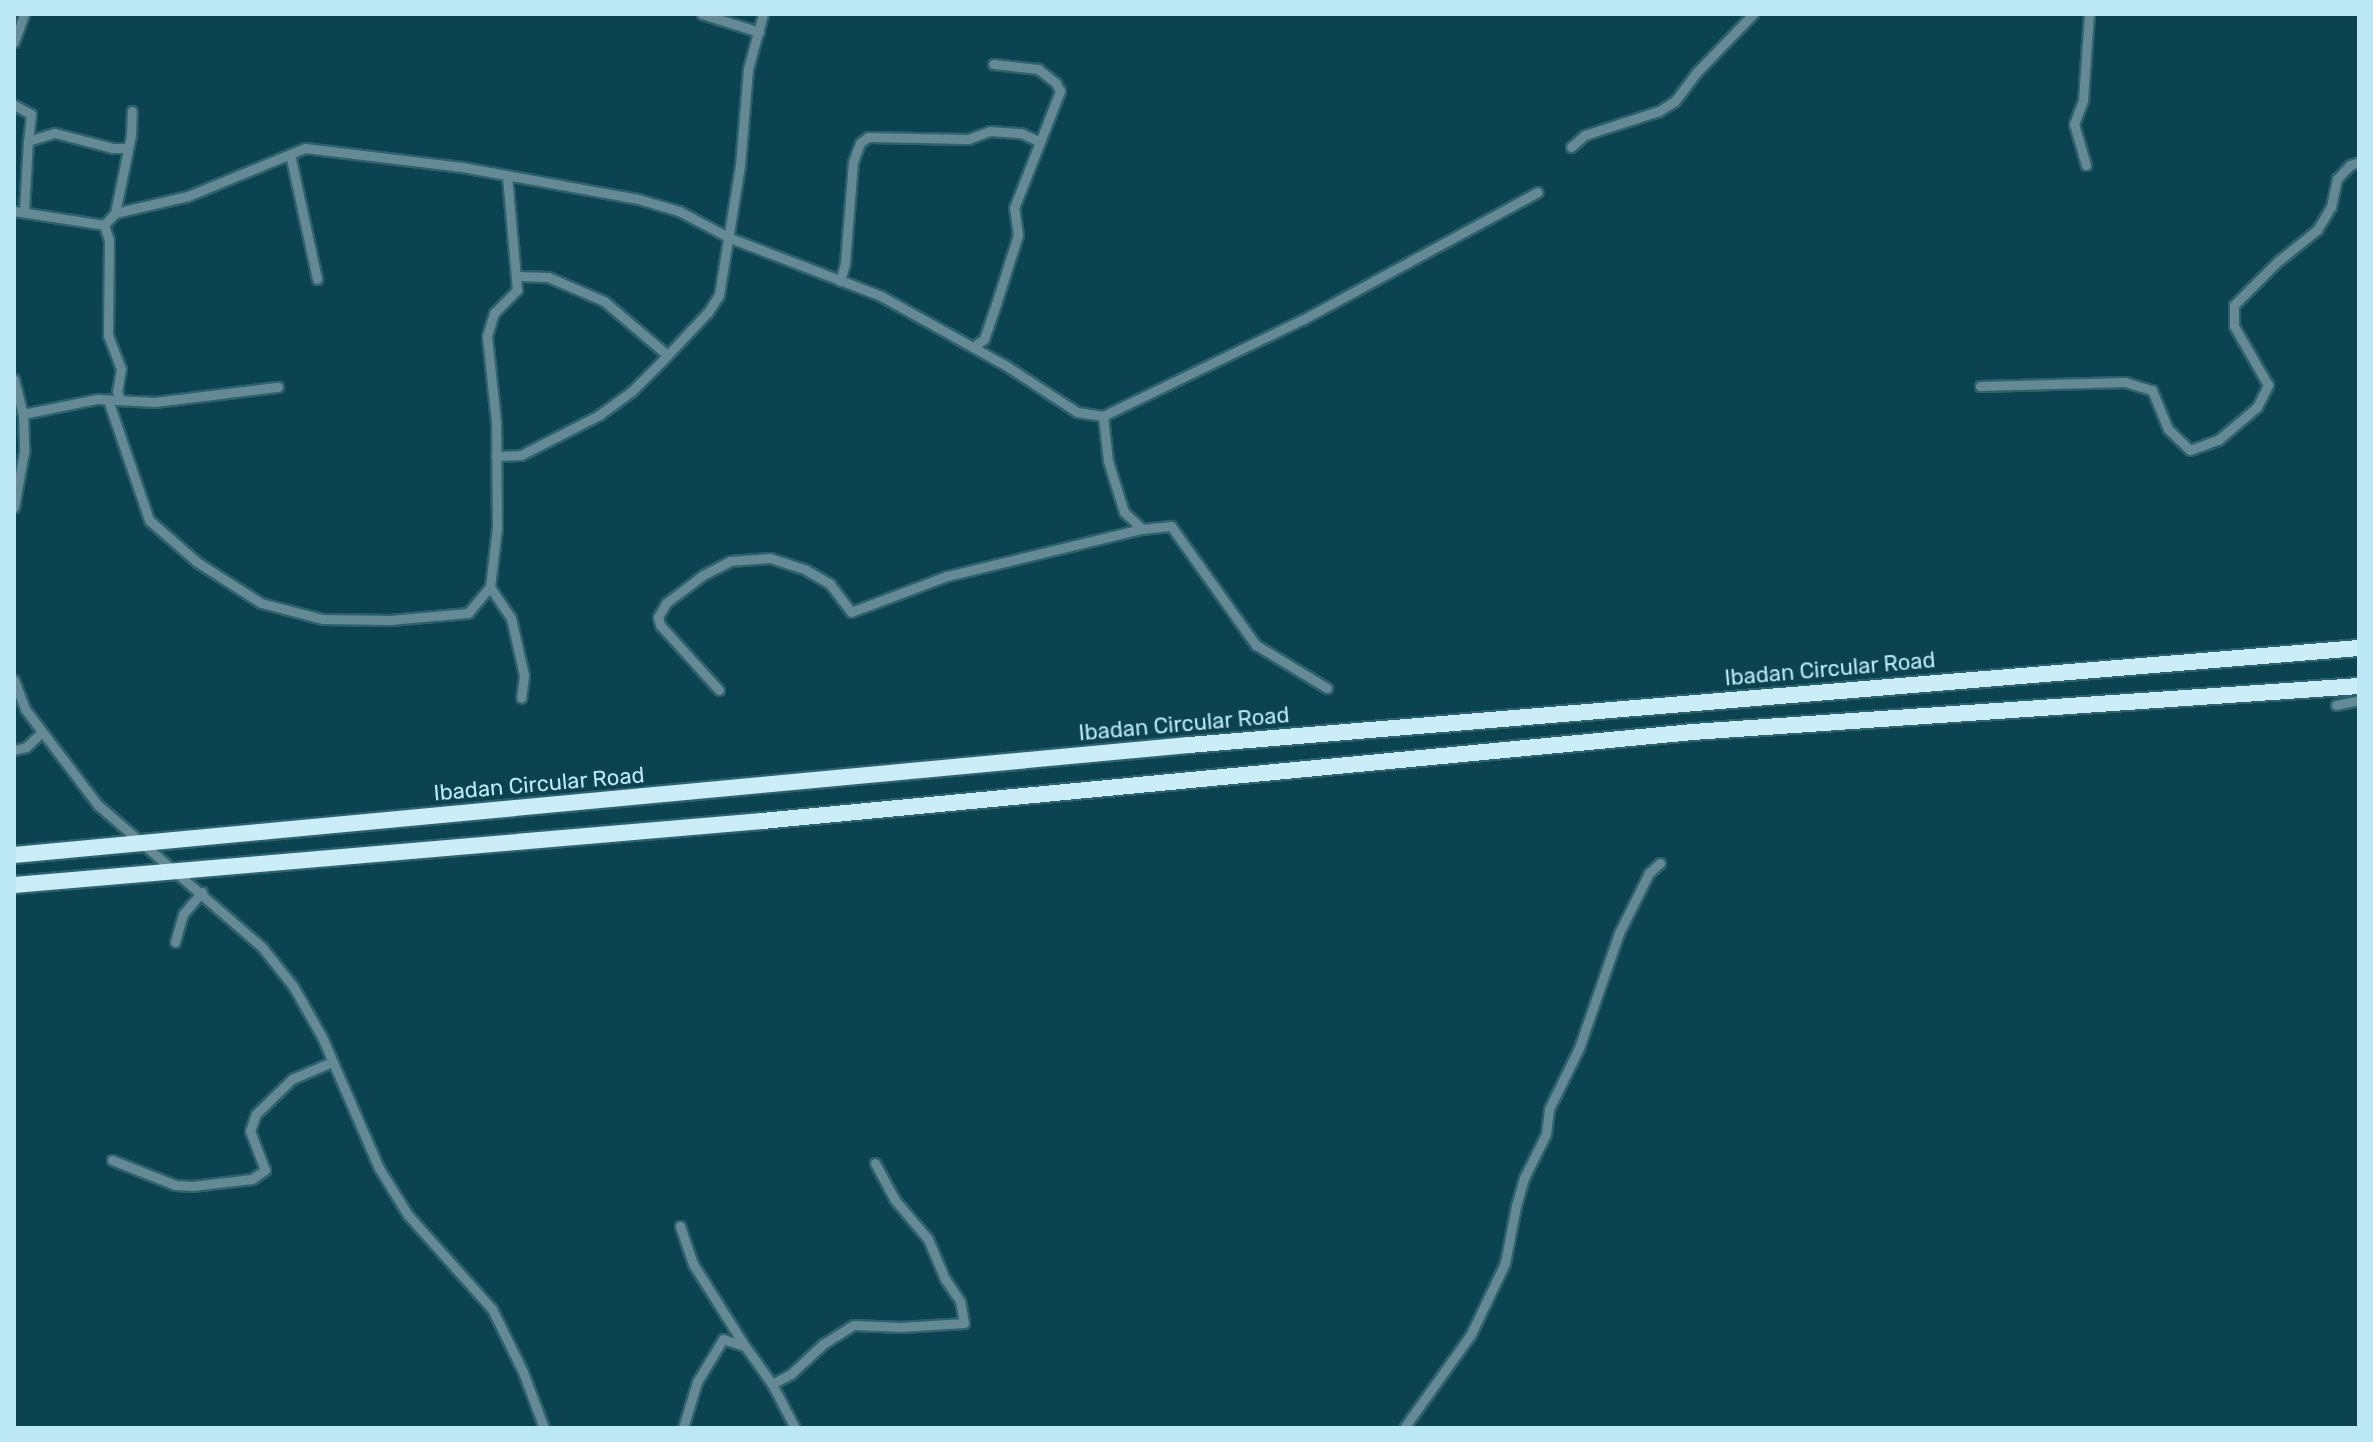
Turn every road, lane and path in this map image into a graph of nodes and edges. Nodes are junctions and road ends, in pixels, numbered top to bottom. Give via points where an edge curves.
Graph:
1 (24, 14) edge
2 (702, 14) edge
3 (763, 14) edge
4 (1753, 14) edge
5 (2089, 14) edge
6 (759, 32) junction
7 (14, 42) edge
8 (993, 64) dead end
9 (14, 105) edge
10 (132, 111) dead end
11 (28, 141) junction
12 (1040, 142) junction
13 (1571, 147) dead end
14 (128, 148) junction
15 (290, 154) junction
16 (2359, 162) edge
17 (2086, 165) dead end
18 (507, 175) junction
19 (1538, 192) dead end
20 (19, 211) edge
21 (115, 213) junction
22 (104, 225) junction
23 (730, 238) junction
24 (516, 276) junction
25 (317, 279) dead end
26 (840, 281) junction
27 (973, 347) junction
28 (666, 354) junction
29 (14, 379) edge
30 (1980, 386) dead end
31 (278, 387) dead end
32 (108, 400) junction
33 (120, 400) junction
34 (23, 414) junction
35 (1103, 416) junction
36 (496, 456) junction
37 (14, 507) edge
38 (1142, 529) junction
39 (490, 587) junction
40 (2359, 648) edge
41 (15, 684) edge
42 (2359, 686) edge
43 (1327, 688) dead end
44 (719, 690) dead end
45 (521, 698) dead end
46 (2359, 700) edge
47 (2336, 705) dead end
48 (42, 732) junction
49 (14, 750) edge
50 (14, 855) edge
51 (1660, 863) dead end
52 (14, 885) edge
53 (202, 892) junction
54 (175, 942) dead end
55 (332, 1062) junction
56 (112, 1160) dead end
57 (875, 1163) dead end
58 (680, 1226) dead end
59 (745, 1346) junction
60 (772, 1384) junction
61 (544, 1428) edge
62 (683, 1428) edge
63 (795, 1428) edge
64 (1404, 1428) edge

1 - 7 street
2 - 6 street
3 - 6 street
4 - 13 street via 1675,101 1585,135
5 - 17 street via 2083,100 2074,124
6 - 23 street via 748,69
8 - 12 street via 1038,69 1056,83 1060,91
9 - 11 street via 31,114
10 - 14 street
11 - 14 street via 55,133
11 - 20 street
12 - 26 street via 1021,133 990,131 968,139 868,137 853,162
12 - 27 street via 1014,208 1018,235 1011,261 984,339
14 - 21 street
15 - 18 street via 305,148
15 - 21 street via 188,196
15 - 25 street
16 - 30 street via 2337,179 2331,207 2317,230 2234,305 2234,326 2268,385 2257,407 2218,440 2190,450 2168,429 2152,390 2125,382
18 - 23 street via 638,199 679,211
18 - 24 street
19 - 35 street via 1302,320
20 - 22 street
21 - 22 street
22 - 33 street via 109,240 108,335 121,369
23 - 26 street
23 - 28 street via 719,295
24 - 28 street via 548,277 604,301
24 - 36 street via 517,290 494,313 487,336
26 - 27 street via 881,296
27 - 35 street via 1077,412
28 - 36 street via 632,391 599,415 521,455
29 - 34 street
31 - 33 street via 155,402
32 - 33 street
32 - 34 street
32 - 39 street via 149,520 197,562 261,603 323,619 390,620 468,613
34 - 37 street via 24,452
35 - 38 street via 1108,461 1124,512
36 - 39 street via 497,527
38 - 43 street via 1171,526 1256,645
38 - 44 street via 947,576 851,612 830,584 806,570 770,558 730,561 666,603 658,617
39 - 45 street via 511,618 524,675
40 - 50 highway, Ibadan Circular Road via 1173,746
41 - 48 street
42 - 52 highway via 1693,732 762,821
46 - 47 street
48 - 49 street
48 - 53 street via 98,805
51 - 64 street via 1649,873 1619,933 1579,1048 1549,1109 1546,1134 1516,1206 1505,1263 1471,1334
53 - 54 street via 183,914
53 - 55 street via 262,947 293,986
55 - 56 street via 292,1079 256,1114 250,1131 265,1170 252,1179 175,1185
55 - 61 street via 379,1168 408,1215 492,1309
57 - 60 street via 895,1200 928,1239 960,1301 964,1323 854,1325
58 - 59 street via 693,1264
59 - 60 street
59 - 62 street via 723,1339 697,1382
60 - 63 street

